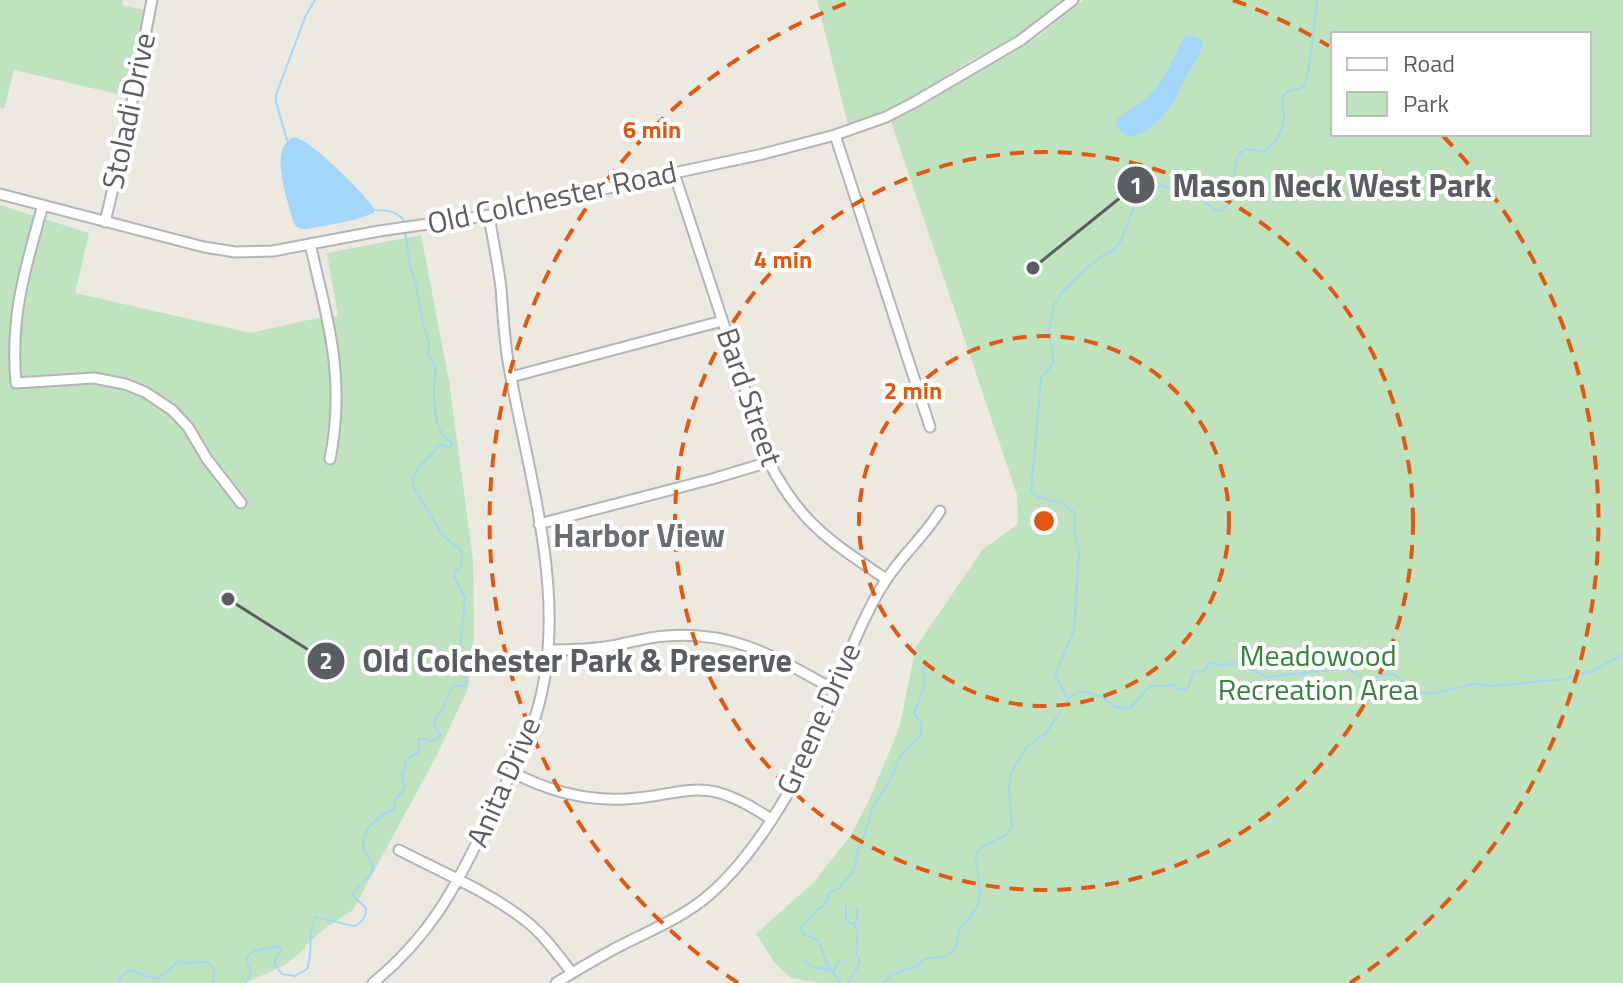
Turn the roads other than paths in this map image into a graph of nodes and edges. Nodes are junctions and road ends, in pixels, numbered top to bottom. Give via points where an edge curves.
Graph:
1 (152, 0) edge
2 (1073, 0) edge
3 (835, 135) junction
4 (674, 173) junction
5 (0, 194) edge
6 (43, 205) junction
7 (489, 216) junction
8 (105, 222) junction
9 (310, 244) junction
10 (722, 321) junction
11 (511, 377) junction
12 (930, 427) dead end
13 (330, 459) dead end
14 (769, 462) junction
15 (241, 503) dead end
16 (940, 511) dead end
17 (539, 524) junction
18 (886, 579) junction
19 (549, 650) junction
20 (835, 690) junction
21 (512, 772) junction
22 (771, 819) junction
23 (399, 850) dead end
24 (459, 880) junction
25 (572, 973) junction
26 (373, 983) edge
27 (556, 983) edge

1 - 8 street, Stoladi Drive
2 - 3 street, Old Colchester Road via 1021,40 915,102
3 - 4 street, Old Colchester Road
3 - 12 street
4 - 7 street, Old Colchester Road
4 - 10 street, Bard Street
5 - 6 street, Old Colchester Road
6 - 8 street, Old Colchester Road
6 - 15 street via 17,303 16,383 94,378 145,392 188,427
7 - 9 street, Old Colchester Road
7 - 11 street, Anita Drive
8 - 9 street, Old Colchester Road via 226,251
9 - 13 street via 336,374
10 - 11 street
10 - 14 street, Bard Street
11 - 17 street, Anita Drive
14 - 17 street
14 - 18 street, Bard Street via 814,527
16 - 18 street, Greene Drive
17 - 19 street, Anita Drive
18 - 20 street, Greene Drive
19 - 20 street via 591,649 667,635 715,637 765,652
19 - 21 street, Anita Drive via 536,716
20 - 22 street, Greene Drive via 807,757
21 - 22 street via 592,798 716,792
21 - 24 street, Anita Drive
22 - 25 street, Greene Drive via 723,882 693,907
23 - 24 street
24 - 25 street via 526,921
24 - 26 street, Anita Drive via 426,930
25 - 27 street, Greene Drive

